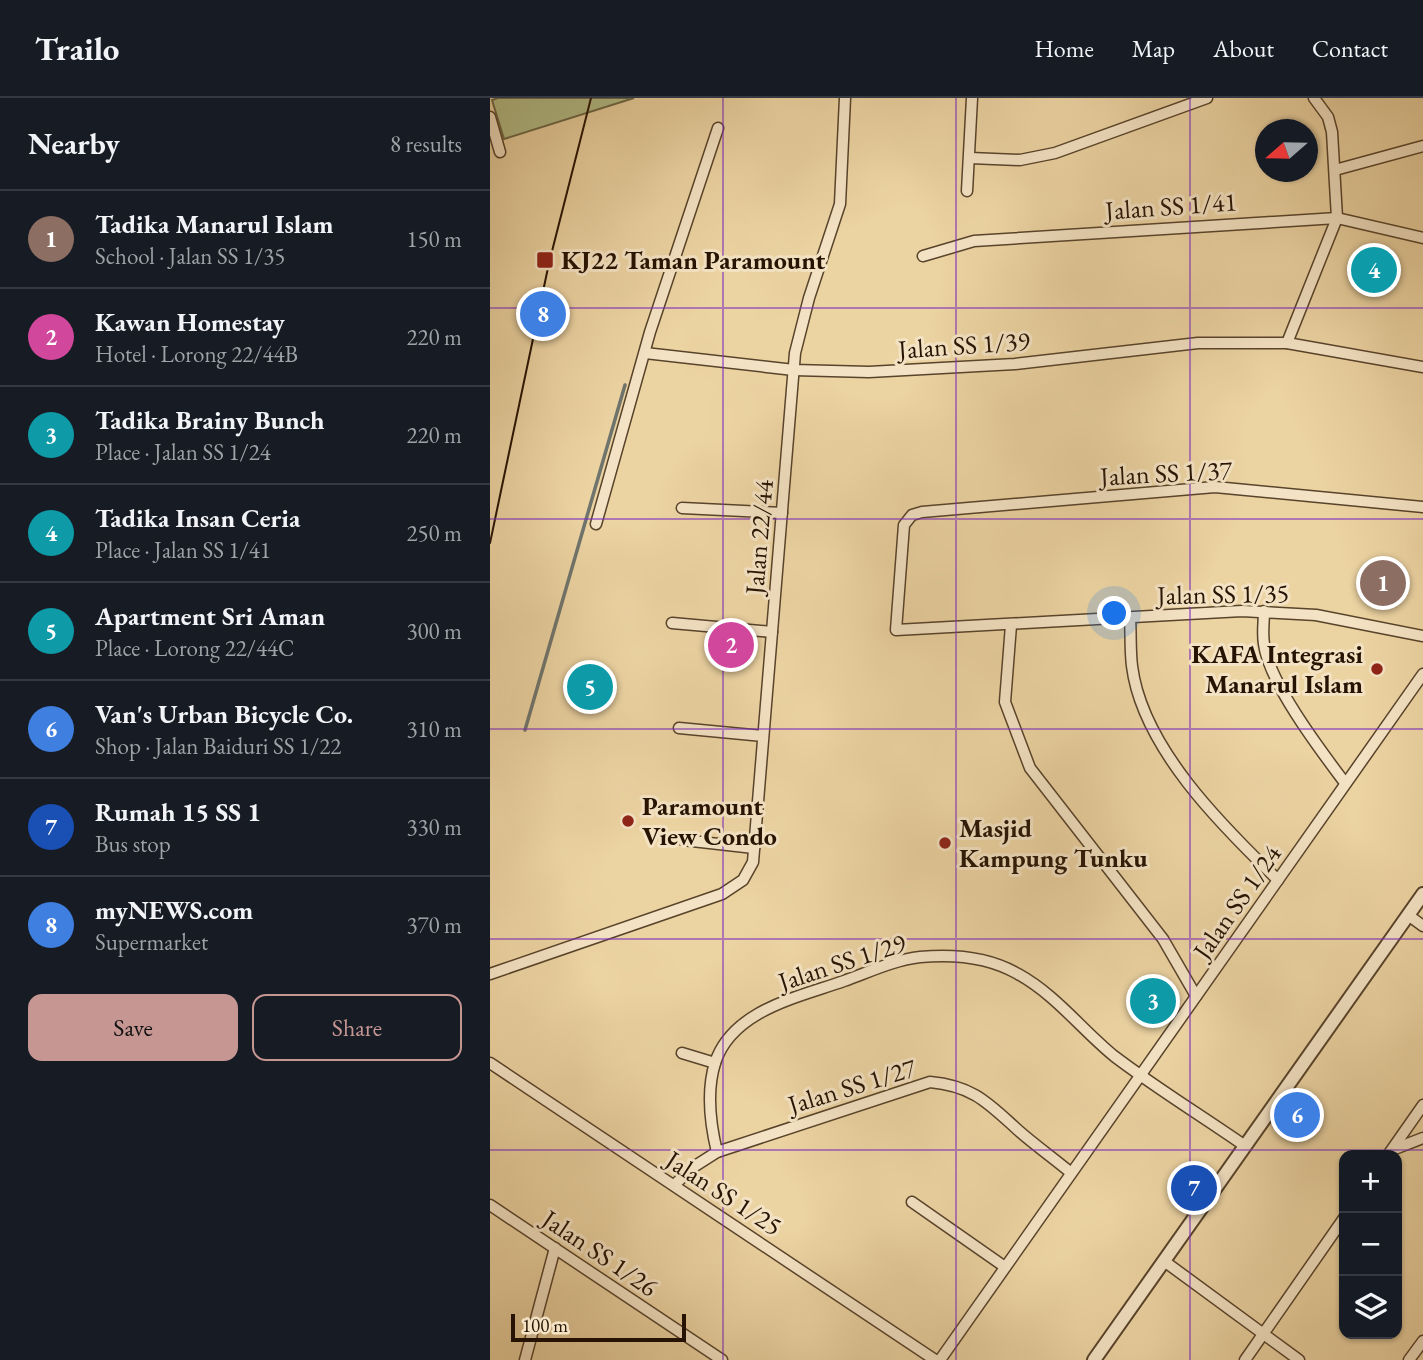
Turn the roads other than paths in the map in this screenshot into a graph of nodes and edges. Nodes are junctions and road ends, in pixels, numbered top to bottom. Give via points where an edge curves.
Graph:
1 (845, 98) edge
2 (972, 98) edge
3 (1207, 98) edge
4 (1314, 98) edge
5 (490, 117) edge
6 (718, 128) dead end
7 (1423, 146) edge
8 (499, 152) dead end
9 (970, 158) junction
10 (1335, 170) junction
11 (967, 191) dead end
12 (1337, 218) junction
13 (1423, 238) edge
14 (923, 256) dead end
15 (1287, 343) junction
16 (645, 353) junction
17 (1423, 367) edge
18 (794, 370) junction
19 (1423, 507) edge
20 (682, 508) dead end
21 (782, 513) junction
22 (596, 524) dead end
23 (1264, 611) junction
24 (1130, 618) junction
25 (672, 623) dead end
26 (1011, 625) junction
27 (896, 629) joint
28 (772, 632) junction
29 (1423, 636) edge
30 (1423, 674) edge
31 (680, 728) dead end
32 (763, 736) junction
33 (1345, 783) junction
34 (683, 840) dead end
35 (754, 848) junction
36 (1278, 880) junction
37 (1423, 894) edge
38 (1408, 915) junction
39 (1423, 926) edge
40 (490, 974) edge
41 (1196, 996) junction
42 (682, 1053) dead end
43 (490, 1063) edge
44 (715, 1063) junction
45 (1142, 1076) junction
46 (1423, 1105) edge
47 (1423, 1138) edge
48 (1245, 1146) junction
49 (1392, 1150) edge
50 (1397, 1150) edge
51 (717, 1152) junction
52 (1070, 1172) junction
53 (674, 1185) junction
54 (912, 1202) dead end
55 (490, 1205) edge
56 (1339, 1225) edge
57 (555, 1248) junction
58 (1164, 1261) junction
59 (1005, 1267) junction
60 (1262, 1334) junction
61 (1423, 1341) edge
62 (525, 1360) edge
63 (722, 1360) edge
64 (937, 1360) edge
65 (1094, 1360) edge
66 (1245, 1360) edge
67 (1299, 1360) edge
68 (1409, 1360) edge

1 - 18 street, Jalan 22/44 via 840,204 809,298
2 - 9 street
3 - 9 street via 1055,153 1020,160
4 - 10 street via 1328,117
5 - 8 street
6 - 16 street
7 - 10 street
9 - 11 street
10 - 12 street
12 - 13 street, Jalan SS 1/41
12 - 14 street, Jalan SS 1/41 via 974,241
12 - 15 street
15 - 17 street, Jalan SS 1/39
15 - 18 street, Jalan SS 1/39 via 1198,343 948,368
16 - 18 street, Jalan SS 1/39
16 - 22 street
18 - 21 street, Jalan 22/44
19 - 27 street, Jalan SS 1/37 via 1215,487 912,515 904,525
20 - 21 street
21 - 28 street, Jalan 22/44
23 - 24 street, Jalan SS 1/35
23 - 29 street, Jalan SS 1/35 via 1316,615
23 - 33 street via 1264,645 1273,670
24 - 26 street, Jalan SS 1/35
24 - 36 street via 1132,666 1141,702 1158,738 1194,791
25 - 28 street
26 - 27 street, Jalan SS 1/35
26 - 41 street via 1005,702 1030,768 1163,939
28 - 32 street, Jalan 22/44
30 - 33 street, Jalan SS 1/24
31 - 32 street
32 - 35 street, Jalan 22/44
33 - 36 street, Jalan SS 1/24
34 - 35 street
35 - 40 street, Jalan 22/44 via 753,862 736,887
36 - 41 street, Jalan SS 1/24
37 - 38 street
38 - 39 street
38 - 48 street
41 - 45 street, Jalan SS 1/24
42 - 44 street
43 - 53 street, Jalan SS 1/25
44 - 45 street, Jalan SS 1/29 via 743,1025 781,1003 918,958 967,957 1017,973 1064,1007
44 - 51 street via 710,1112
45 - 48 street, Jalan SS 1/29
45 - 52 street, Jalan SS 1/24
46 - 49 street
47 - 50 street
48 - 58 street
51 - 52 street, Jalan SS 1/27 via 930,1082 962,1089 995,1106
51 - 53 street, Jalan SS 1/27
52 - 59 street, Jalan SS 1/24
53 - 64 street, Jalan SS 1/25
54 - 59 street
55 - 57 street, Jalan SS 1/26
56 - 60 street
57 - 62 street
57 - 63 street, Jalan SS 1/26
58 - 60 street
58 - 65 street
59 - 64 street, Jalan SS 1/24
60 - 66 street
60 - 67 street
61 - 68 street

